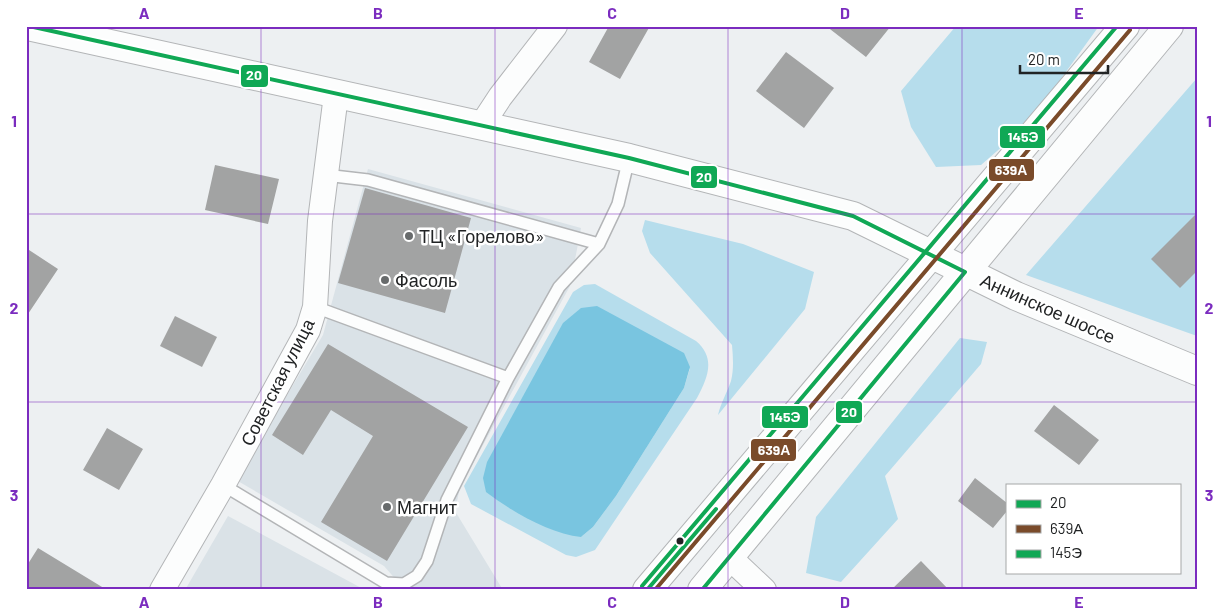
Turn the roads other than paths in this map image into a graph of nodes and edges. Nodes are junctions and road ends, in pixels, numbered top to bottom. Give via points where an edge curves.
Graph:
1 (28, 26) edge
2 (555, 26) edge
3 (1125, 26) edge
4 (1169, 26) edge
5 (336, 95) junction
6 (481, 126) junction
7 (629, 158) junction
8 (325, 175) junction
9 (600, 244) junction
10 (931, 255) junction
11 (966, 272) junction
12 (315, 307) junction
13 (1197, 371) edge
14 (508, 378) junction
15 (223, 485) junction
16 (729, 557) junction
17 (162, 590) edge
18 (647, 590) edge
19 (702, 590) edge
20 (764, 590) edge

1 - 5 main road, Аннинское шоссе
2 - 6 street
3 - 10 main road
4 - 11 main road
5 - 6 main road, Аннинское шоссе
5 - 8 street, Советская улица
6 - 7 main road, Аннинское шоссе
7 - 9 lane via 618,204
7 - 10 main road, Аннинское шоссе via 853,216
8 - 9 lane via 368,180
8 - 12 street, Советская улица
9 - 14 lane via 559,287
10 - 11 main road, Аннинское шоссе
10 - 18 main road
11 - 13 main road, Аннинское шоссе
11 - 16 main road
12 - 14 lane
12 - 15 street, Советская улица via 308,330
14 - 15 lane via 447,500 427,561 417,576 404,584 386,583
15 - 17 street, Советская улица
16 - 19 main road
16 - 20 street

